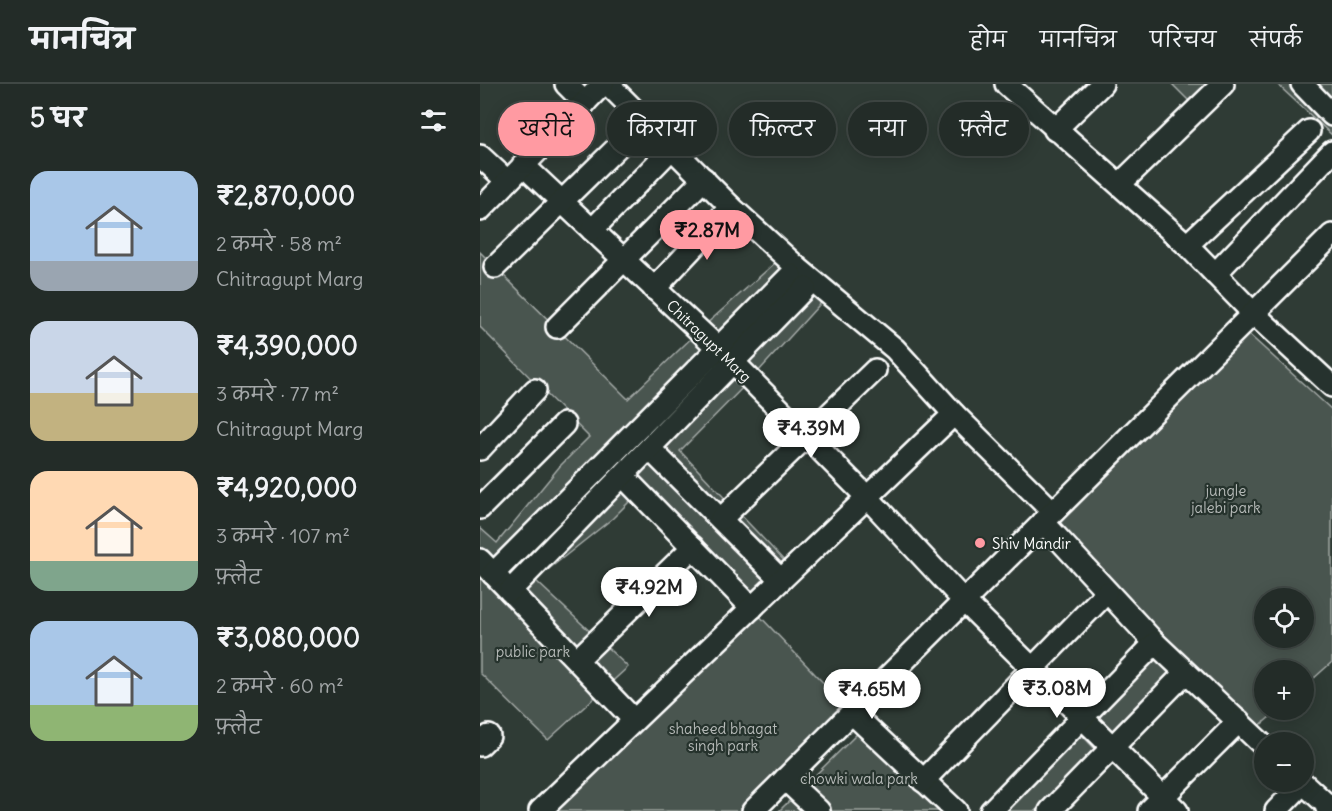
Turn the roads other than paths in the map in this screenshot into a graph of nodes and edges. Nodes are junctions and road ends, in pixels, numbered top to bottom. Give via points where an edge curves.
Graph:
1 (566, 84) edge
2 (606, 84) edge
3 (1006, 84) edge
4 (1102, 84) edge
5 (1223, 84) edge
6 (1302, 84) edge
7 (584, 102) edge
8 (586, 102) edge
9 (626, 102) edge
10 (1330, 109) edge
11 (1055, 130) junction
12 (1309, 131) dead end
13 (1332, 152) edge
14 (480, 156) edge
15 (532, 156) edge
16 (609, 156) edge
17 (664, 156) edge
18 (682, 156) edge
19 (523, 165) junction
20 (704, 179) junction
21 (507, 181) junction
22 (1120, 184) junction
23 (562, 202) junction
24 (731, 207) junction
25 (480, 210) edge
26 (592, 230) junction
27 (1332, 235) edge
28 (1187, 245) junction
29 (624, 258) junction
30 (495, 267) dead end
31 (1215, 274) junction
32 (654, 289) junction
33 (1253, 313) junction
34 (557, 327) dead end
35 (719, 348) junction
36 (734, 363) junction
37 (875, 370) dead end
38 (1329, 376) edge
39 (535, 390) dead end
40 (954, 414) junction
41 (564, 424) dead end
42 (807, 436) junction
43 (480, 449) edge
44 (650, 449) junction
45 (622, 476) junction
46 (867, 497) junction
47 (480, 508) edge
48 (1048, 517) junction
49 (720, 519) junction
50 (693, 547) junction
51 (487, 567) edge
52 (781, 580) junction
53 (510, 591) junction
54 (1106, 593) junction
55 (964, 601) junction
56 (752, 608) junction
57 (1155, 643) junction
58 (578, 660) junction
59 (1031, 668) junction
60 (1185, 673) junction
61 (852, 713) junction
62 (1082, 716) junction
63 (634, 720) junction
64 (1239, 721) junction
65 (1254, 736) edge
66 (1114, 747) junction
67 (785, 779) junction
68 (923, 781) junction
69 (1293, 792) edge
70 (1313, 792) edge
71 (1163, 795) junction
72 (540, 811) edge
73 (753, 811) edge
74 (819, 811) edge
75 (956, 811) edge
76 (991, 811) edge
77 (1050, 811) edge
78 (1149, 811) edge
79 (1177, 811) edge
80 (1275, 811) edge
81 (1328, 811) edge

1 - 7 street
2 - 8 street
2 - 9 street
3 - 11 street
4 - 11 street
5 - 22 street
6 - 10 street
11 - 22 street
12 - 28 street
13 - 31 street
14 - 21 street
15 - 19 street
16 - 23 street
17 - 26 street
18 - 20 street
19 - 21 street
19 - 23 street, Chitragupt Marg
20 - 24 street
20 - 29 street
21 - 25 street
22 - 28 street
23 - 26 street, Chitragupt Marg
23 - 30 street
24 - 32 street
24 - 40 street via 895,349
26 - 29 street, Chitragupt Marg
27 - 33 street
28 - 31 street
29 - 32 street, Chitragupt Marg
29 - 34 street
31 - 33 street
32 - 35 street, Chitragupt Marg
33 - 38 street
33 - 48 street
35 - 36 street, Chitragupt Marg
35 - 36 street via 798,281
35 - 51 street
36 - 42 street, Chitragupt Marg
36 - 44 street
37 - 42 street
39 - 43 street
40 - 46 street
40 - 48 street
41 - 47 street
42 - 46 street, Chitragupt Marg
42 - 49 street
44 - 45 street
44 - 49 street
45 - 50 street
45 - 53 street
46 - 52 street
46 - 55 street, Chitragupt Marg
48 - 54 street
48 - 55 street
49 - 52 street
50 - 56 street
50 - 58 street
51 - 53 street
52 - 56 street
53 - 58 street
54 - 57 street
54 - 59 street
55 - 59 street, Chitragupt Marg
55 - 61 street
56 - 63 street
57 - 60 street
57 - 62 street
58 - 63 street
59 - 62 street, Chitragupt Marg
59 - 68 street
60 - 64 street
60 - 66 street
61 - 67 street
61 - 68 street
62 - 66 street, Chitragupt Marg
62 - 76 street
63 - 72 street
64 - 65 street
64 - 71 street
66 - 71 street, Chitragupt Marg
66 - 77 street
67 - 73 street
67 - 74 street
68 - 75 street
69 - 80 street
70 - 81 street
71 - 78 street
71 - 79 street, Chitragupt Marg

